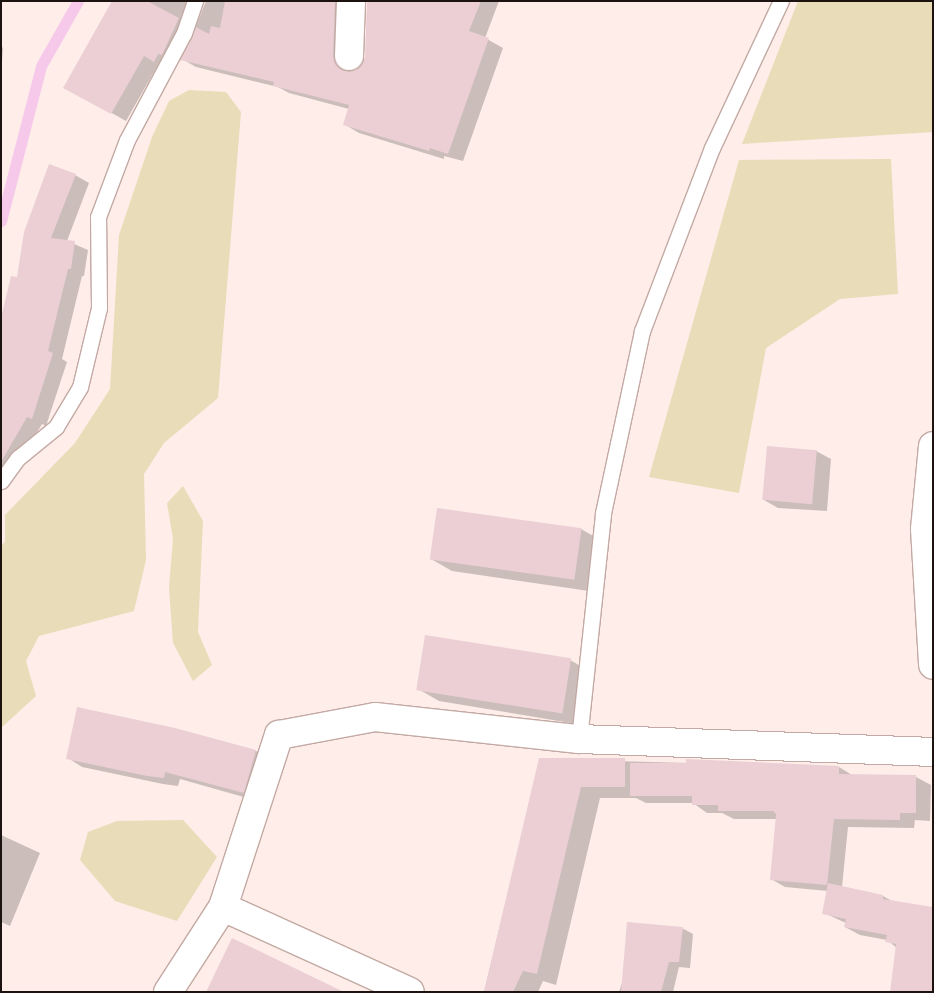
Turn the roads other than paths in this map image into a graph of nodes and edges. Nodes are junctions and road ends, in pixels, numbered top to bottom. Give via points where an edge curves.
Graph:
1 (195, 1) edge
2 (352, 1) edge
3 (781, 1) edge
4 (349, 56) dead end
5 (933, 446) edge
6 (1, 480) edge
7 (933, 665) edge
8 (579, 739) junction
9 (933, 752) edge
10 (223, 907) junction
11 (168, 992) edge
12 (410, 992) edge

1 - 6 lane via 184,33 127,140 98,217 99,308 80,387 56,427 18,458
2 - 4 street
3 - 8 lane via 712,148 642,331 603,514
5 - 7 street via 925,529
8 - 9 street
8 - 10 street via 374,717 279,735
10 - 11 street
10 - 12 street

